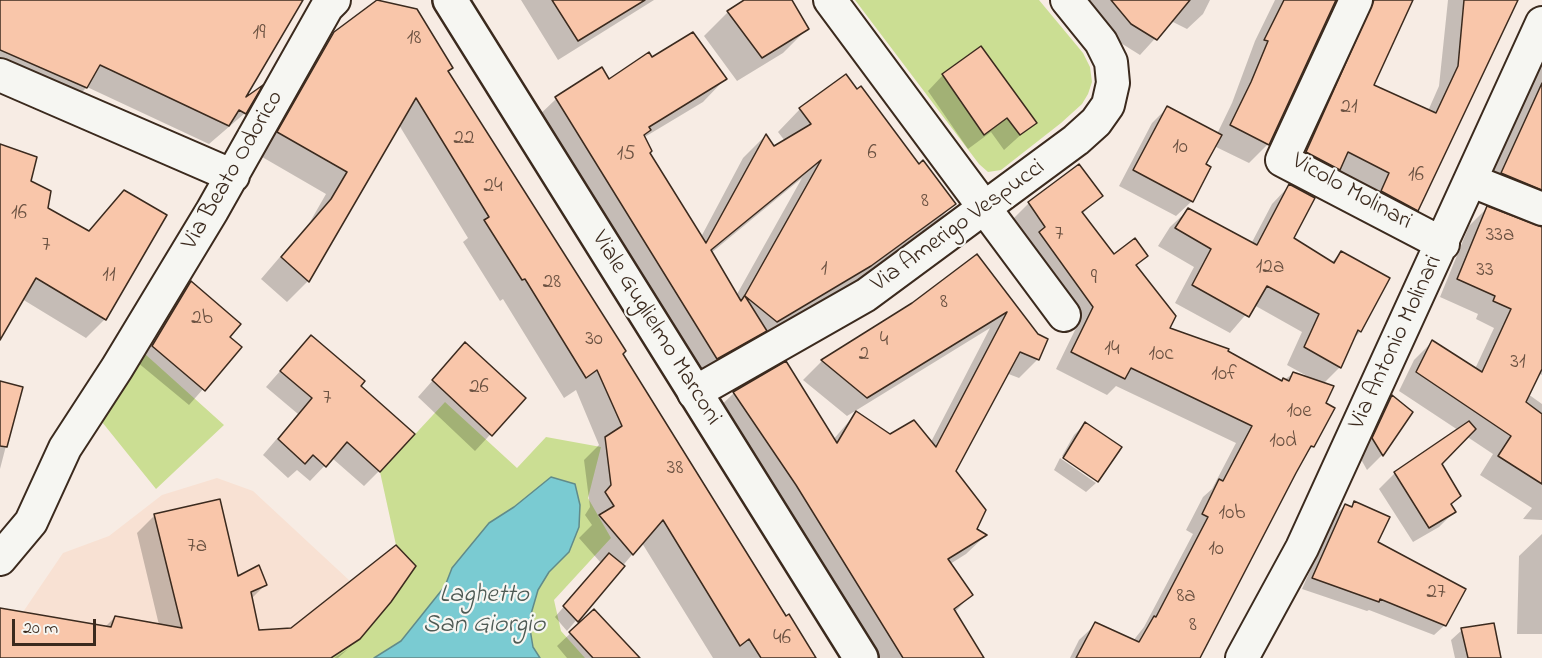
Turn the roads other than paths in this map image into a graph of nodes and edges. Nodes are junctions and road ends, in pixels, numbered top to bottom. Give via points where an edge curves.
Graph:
1 (334, 0) edge
2 (450, 0) edge
3 (830, 0) edge
4 (1067, 0) edge
5 (1356, 0) edge
6 (1542, 23) edge
7 (0, 75) edge
8 (233, 176) junction
9 (1472, 181) junction
10 (986, 207) junction
11 (1542, 209) edge
12 (1443, 244) junction
13 (1064, 315) dead end
14 (694, 393) junction
15 (0, 559) edge
16 (861, 658) edge
17 (1242, 658) edge

1 - 8 street, Via Beato Odorico
2 - 14 main road, Viale Guglielmo Marconi
3 - 10 street
4 - 10 street, Via Amerigo Vespucci via 1101,42 1111,62 1113,83 1108,105 1076,140
5 - 12 street, Vicolo Molinari via 1282,159
6 - 9 street, Via Antonio Molinari
7 - 8 street
8 - 15 street, Via Beato Odorico via 65,448 31,522
9 - 11 street
9 - 12 street, Via Antonio Molinari
10 - 13 street
10 - 14 street, Via Amerigo Vespucci via 867,295
12 - 17 street, Via Antonio Molinari via 1302,548
14 - 16 main road, Viale Guglielmo Marconi

